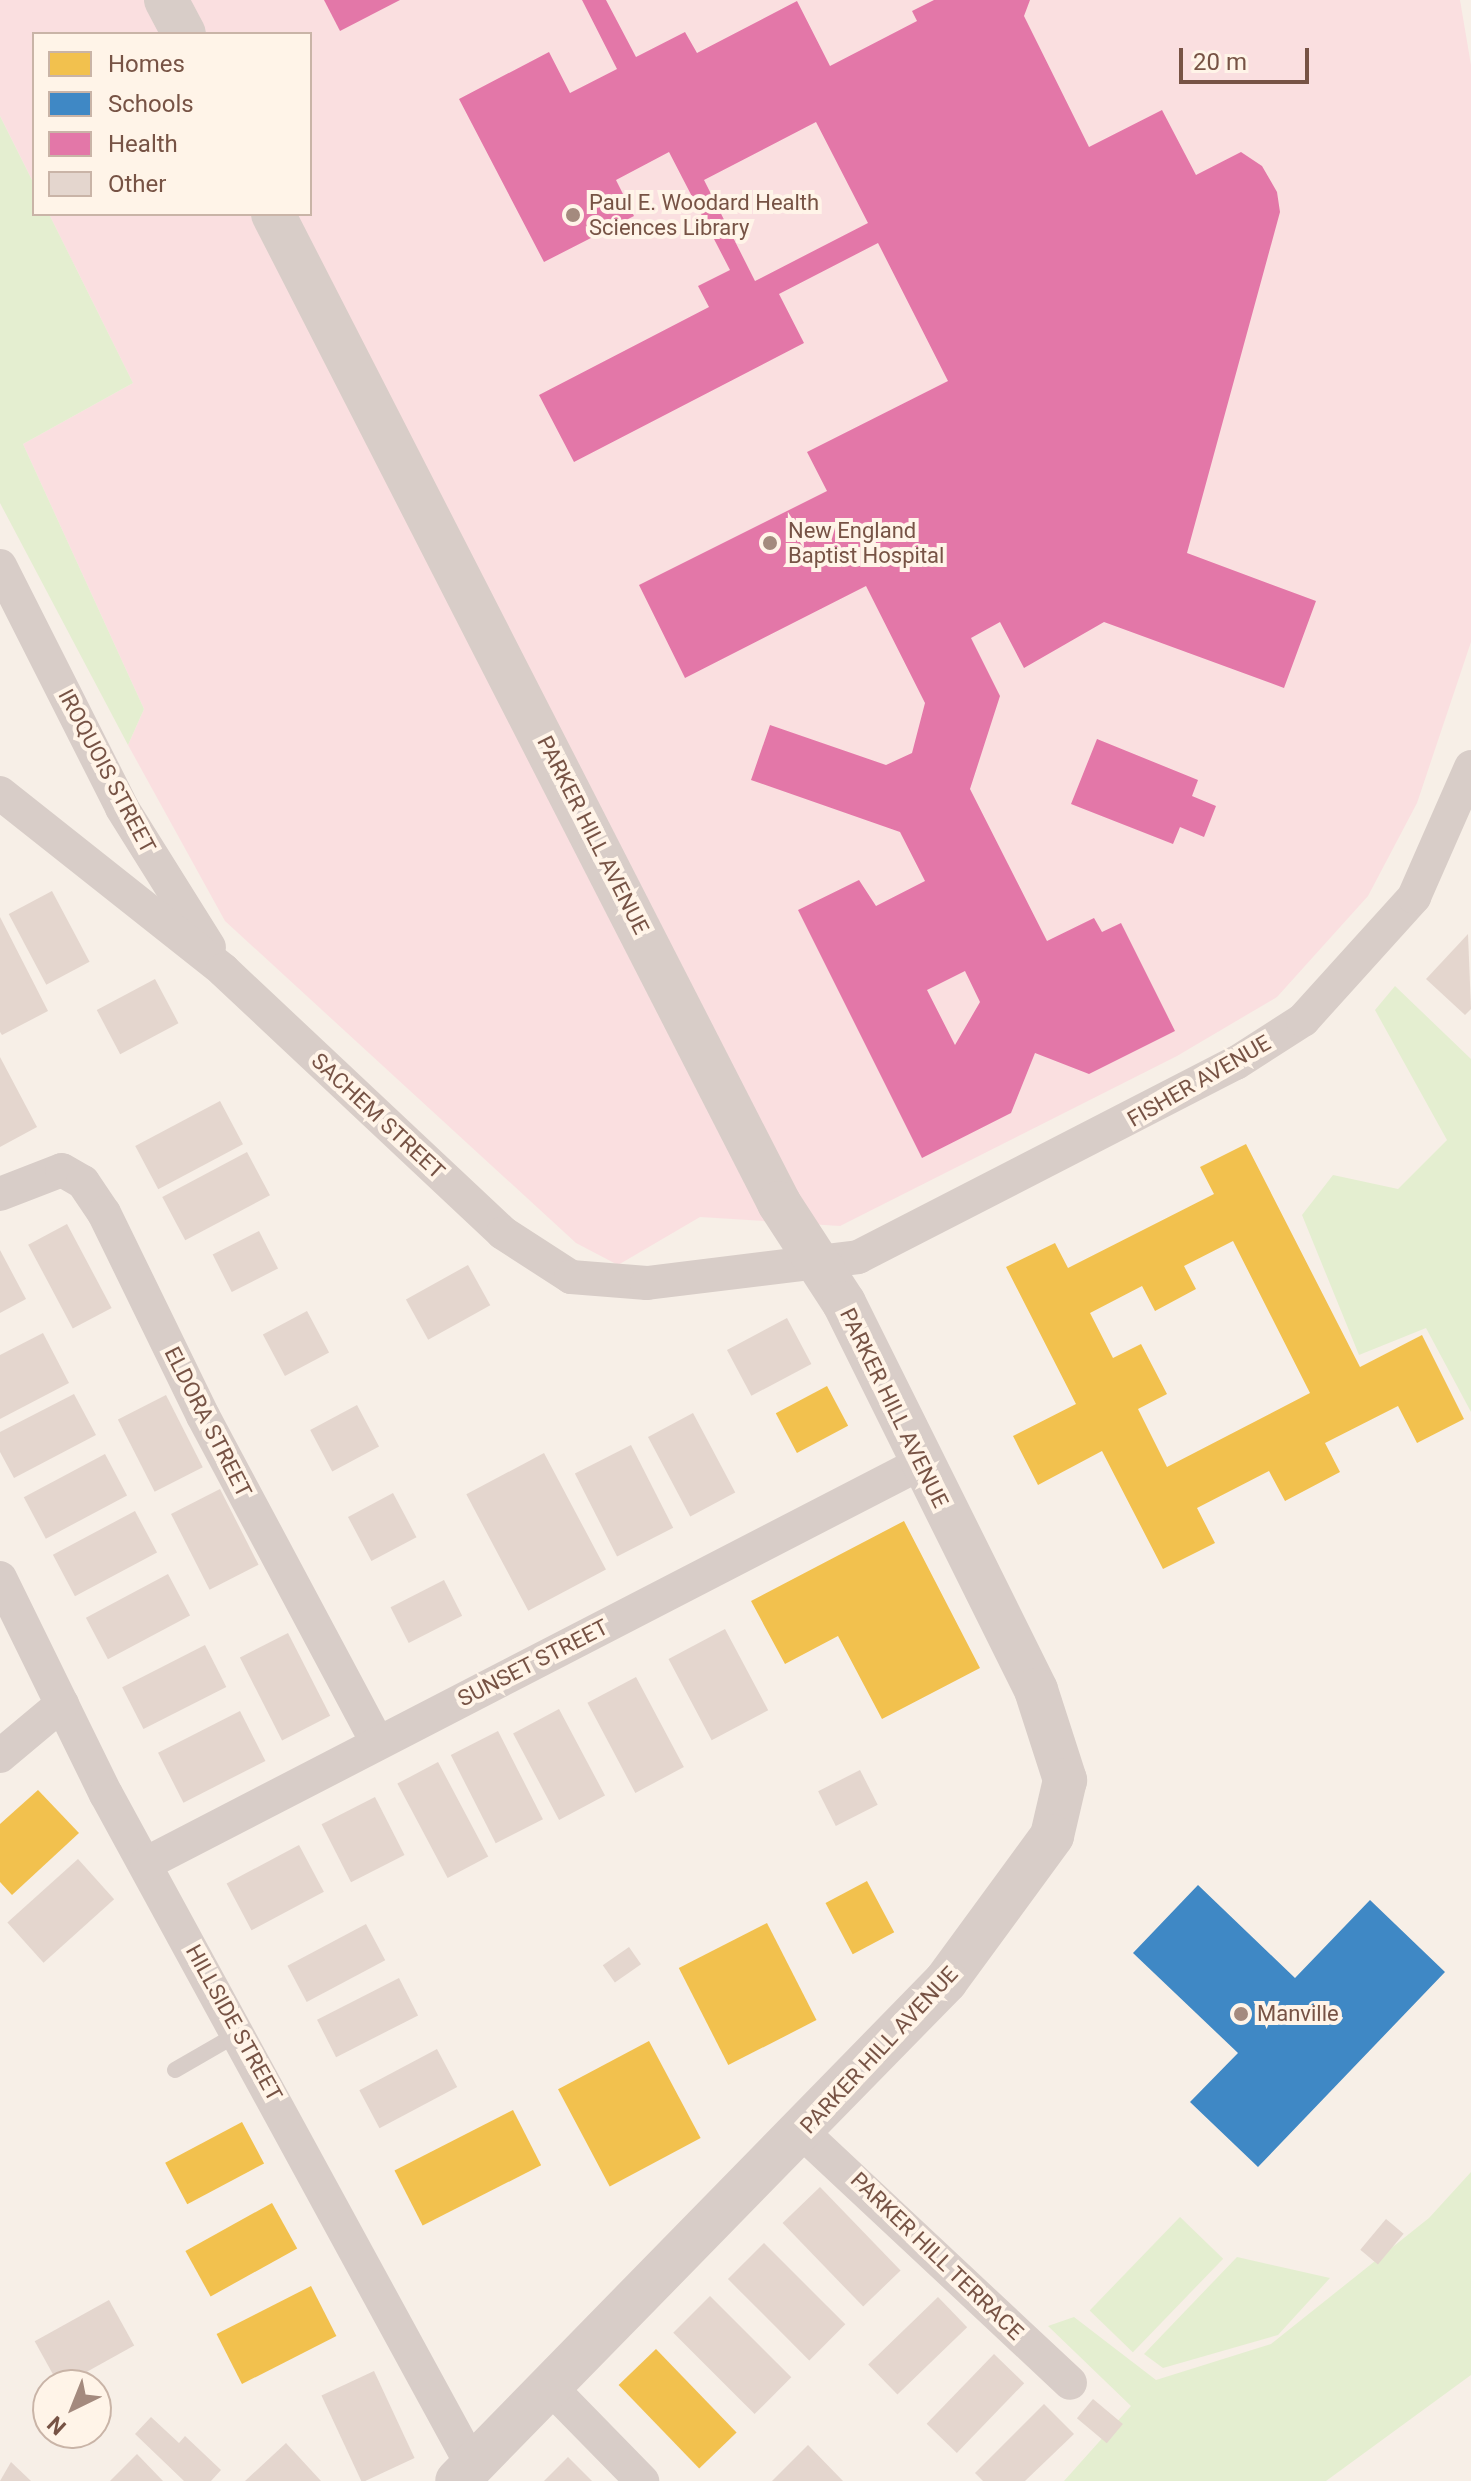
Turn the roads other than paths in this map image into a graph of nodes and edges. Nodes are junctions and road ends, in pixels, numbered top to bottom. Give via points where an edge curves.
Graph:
1 (166, 0) edge
2 (183, 32) edge
3 (274, 216) edge
4 (0, 566) edge
5 (1471, 767) edge
6 (0, 793) edge
7 (223, 970) junction
8 (0, 1194) edge
9 (814, 1260) junction
10 (919, 1464) junction
11 (0, 1578) edge
12 (62, 1704) junction
13 (377, 1742) junction
14 (0, 1756) edge
15 (147, 1863) junction
16 (239, 2033) junction
17 (175, 2070) dead end
18 (802, 2132) junction
19 (1070, 2383) dead end
20 (550, 2387) junction
21 (465, 2473) edge
22 (642, 2481) edge

1 - 2 street
3 - 9 street, PARKER HILL AVENUE
4 - 7 street, IROQUOIS STREET via 122,808
5 - 9 street, FISHER AVENUE via 1414,897 1303,1020 1198,1086 1039,1169 858,1257
6 - 7 street, SACHEM STREET
7 - 9 street, SACHEM STREET via 503,1233 571,1277 647,1283
8 - 13 street, ELDORA STREET via 62,1170 97,1202
9 - 10 street, PARKER HILL AVENUE via 844,1303
10 - 13 street, SUNSET STREET
10 - 18 street, PARKER HILL AVENUE via 1036,1690 1065,1780 1052,1836 1013,1895 946,1981
11 - 12 street, HILLSIDE STREET
12 - 14 street
12 - 15 street, HILLSIDE STREET
13 - 15 street, SUNSET STREET
15 - 16 street, HILLSIDE STREET
16 - 17 lane
16 - 21 street, HILLSIDE STREET
18 - 19 street, PARKER HILL TERRACE
18 - 20 street, PARKER HILL AVENUE
20 - 21 street, PARKER HILL AVENUE
20 - 22 street

